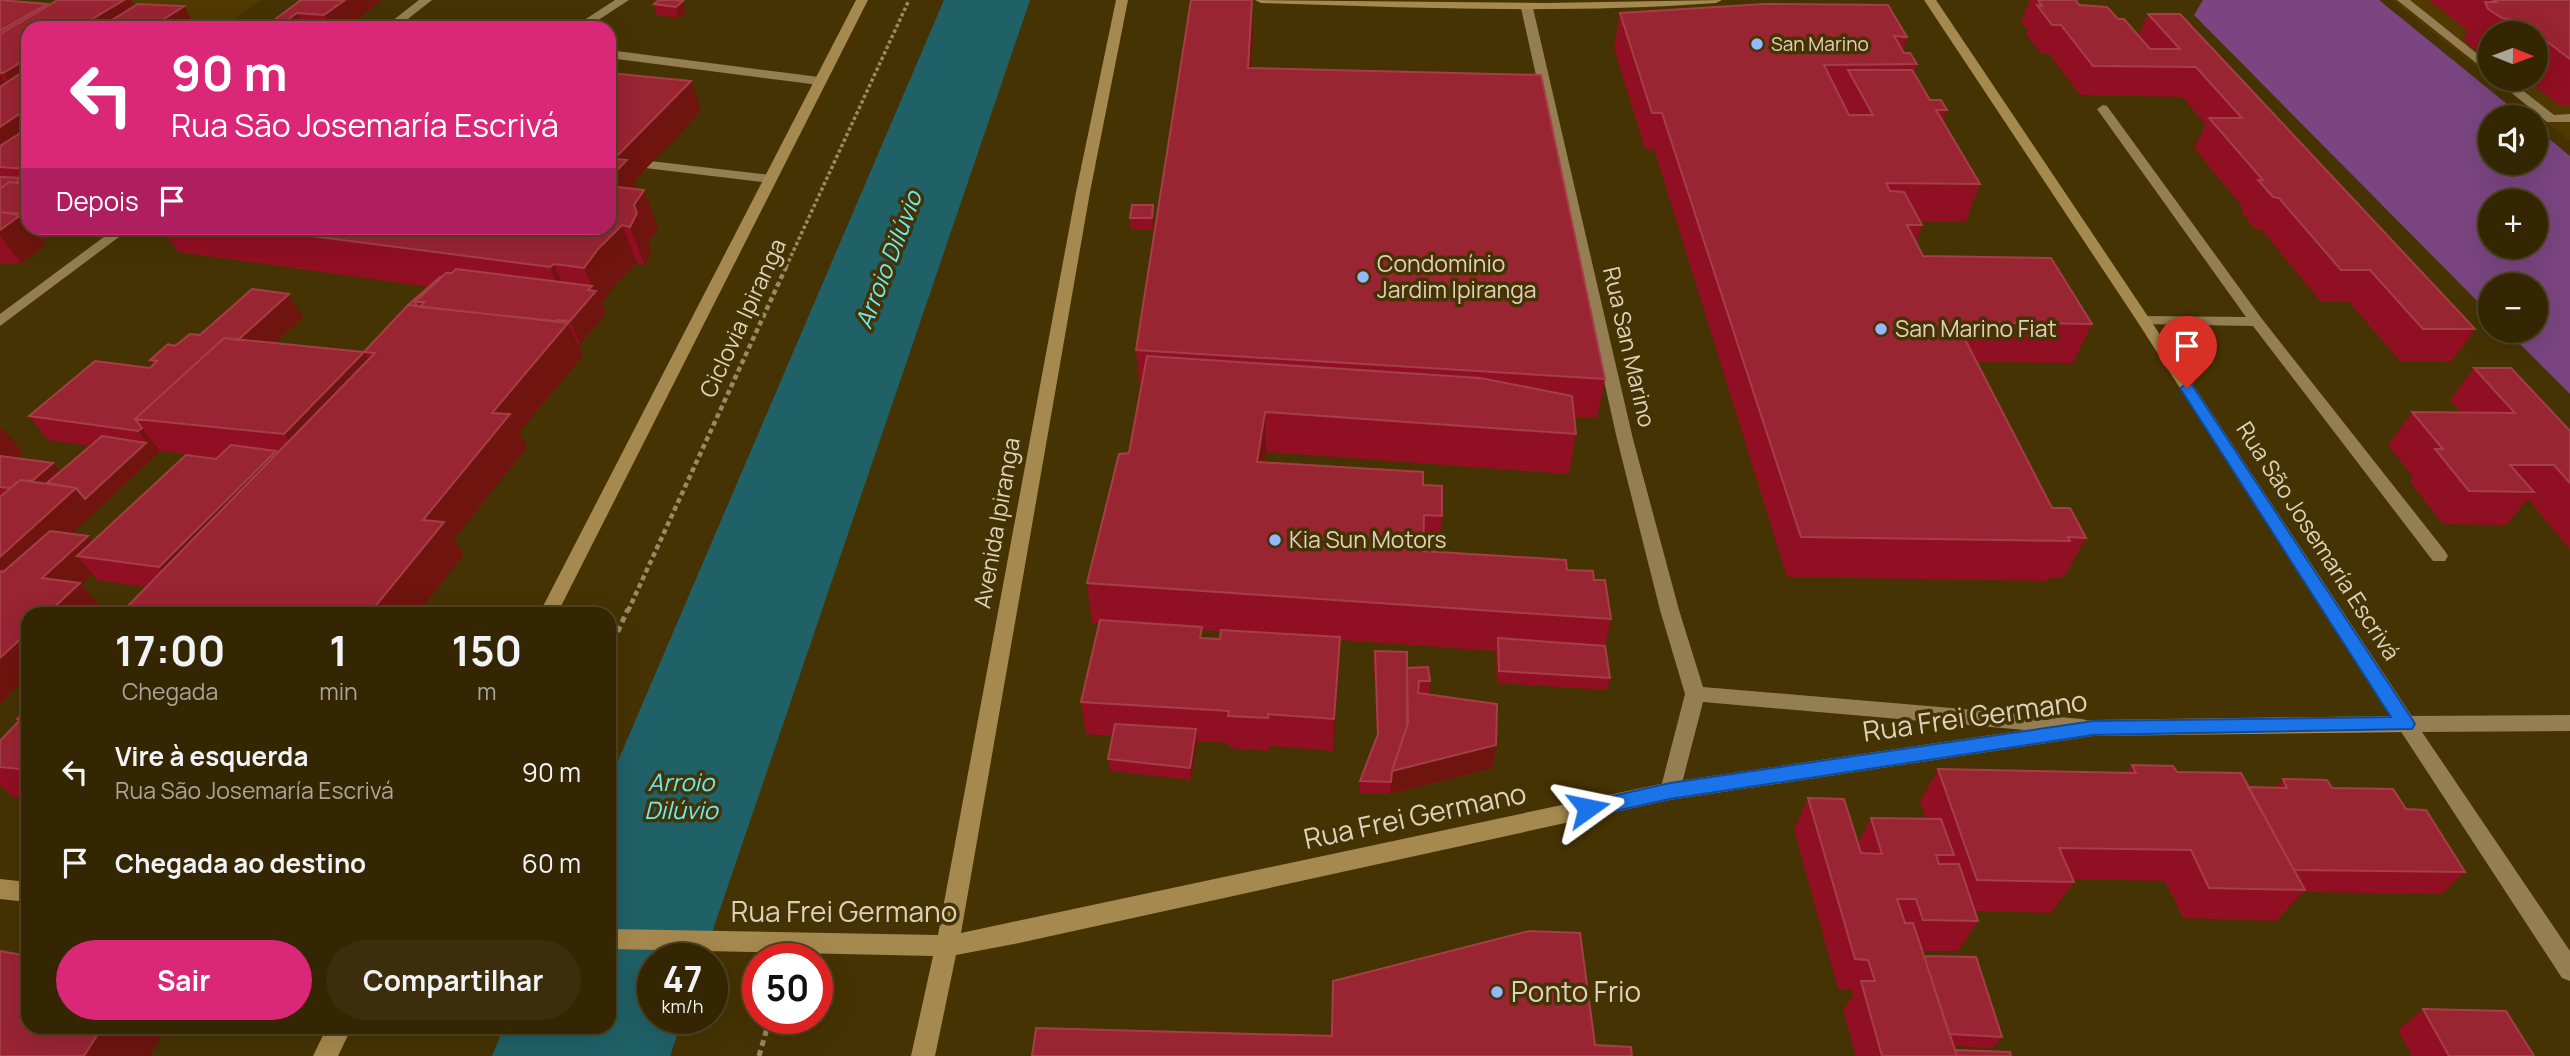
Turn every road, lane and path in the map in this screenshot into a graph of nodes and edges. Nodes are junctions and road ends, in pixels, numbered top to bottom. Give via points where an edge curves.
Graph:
1 (426, 0) edge
2 (623, 0) edge
3 (862, 0) edge
4 (909, 0) edge
5 (1122, 0) edge
6 (1261, 0) edge
7 (1716, 0) edge
8 (1930, 0) edge
9 (2403, 0) edge
10 (1527, 8) junction
11 (398, 21) edge
12 (589, 21) edge
13 (616, 55) edge
14 (2478, 60) edge
15 (819, 81) junction
16 (2516, 91) edge
17 (2103, 109) dead end
18 (2570, 118) edge
19 (650, 165) dead end
20 (770, 179) junction
21 (115, 235) edge
22 (0, 321) edge
23 (2144, 321) junction
24 (2257, 323) junction
25 (2439, 556) dead end
26 (552, 607) edge
27 (616, 636) edge
28 (1695, 694) junction
29 (2570, 723) edge
30 (2406, 724) junction
31 (2093, 728) junction
32 (1670, 791) junction
33 (0, 889) edge
34 (21, 891) edge
35 (616, 939) edge
36 (947, 946) junction
37 (2570, 971) edge
38 (336, 1034) edge
39 (765, 1034) edge
40 (325, 1056) edge
41 (759, 1056) edge
42 (923, 1056) edge

1 - 11 street
2 - 12 street
3 - 15 main road
4 - 27 path, Ciclovia Ipiranga
5 - 36 main road, Avenida Ipiranga
6 - 10 main road
7 - 10 main road
8 - 23 main road, Rua São Josemaría Escrivá
9 - 14 street
10 - 28 street, Rua San Marino via 1539,85 1619,418
13 - 15 street
15 - 20 main road
16 - 18 street via 2551,119
17 - 24 street
19 - 20 street
20 - 26 main road
21 - 22 street
23 - 24 street
23 - 30 main road, Rua São Josemaría Escrivá
24 - 25 street
28 - 31 street
28 - 32 street
29 - 30 street, Rua Frei Germano
30 - 31 main road, Rua Frei Germano
30 - 37 street, Rua São Josemaría Escrivá
31 - 32 main road, Rua Frei Germano
32 - 36 main road, Rua Frei Germano
33 - 34 main road
35 - 36 main road, Rua Frei Germano
36 - 42 main road, Avenida Ipiranga
38 - 40 main road
39 - 41 path

